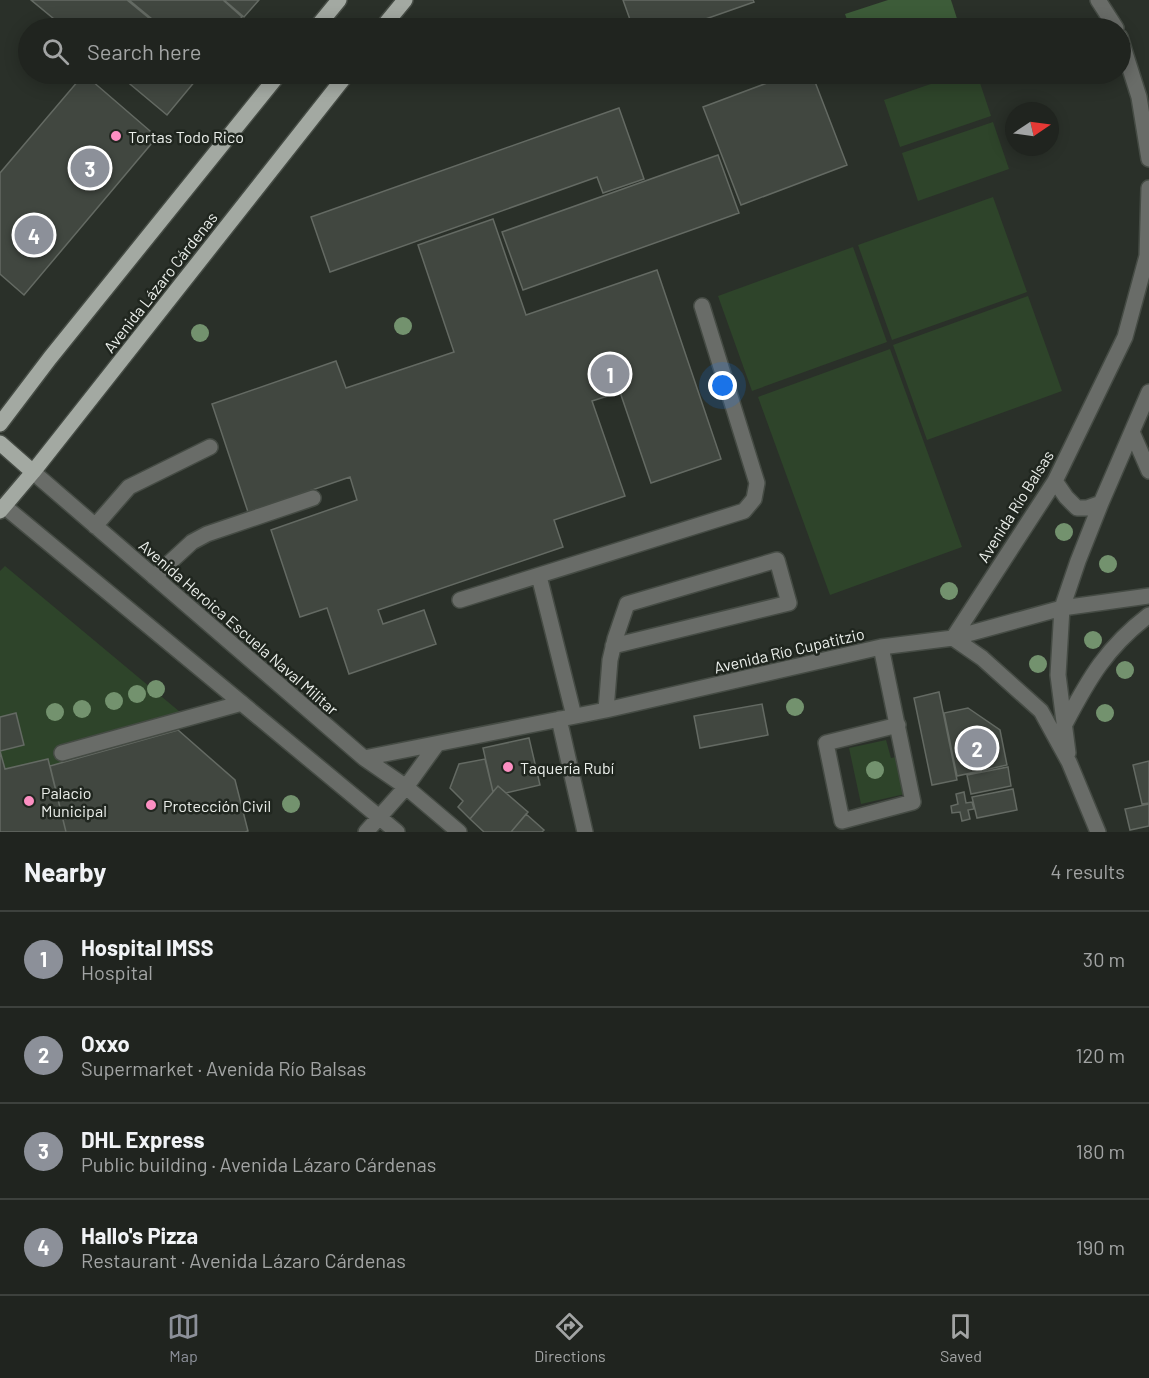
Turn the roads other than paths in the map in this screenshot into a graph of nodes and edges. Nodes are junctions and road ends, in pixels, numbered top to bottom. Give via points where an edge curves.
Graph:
1 (339, 0) edge
2 (405, 0) edge
3 (1098, 0) edge
4 (324, 18) edge
5 (390, 18) edge
6 (1110, 18) edge
7 (1131, 72) edge
8 (271, 84) edge
9 (339, 84) edge
10 (1149, 159) edge
11 (1149, 188) edge
12 (702, 306) dead end
13 (1149, 392) edge
14 (0, 424) edge
15 (1132, 432) junction
16 (0, 443) edge
17 (210, 447) dead end
18 (1149, 471) edge
19 (33, 472) junction
20 (1055, 481) junction
21 (313, 498) dead end
22 (1101, 503) junction
23 (1, 506) edge
24 (95, 526) junction
25 (539, 576) junction
26 (154, 577) junction
27 (1149, 596) edge
28 (460, 600) dead end
29 (1062, 608) junction
30 (1149, 615) edge
31 (953, 638) junction
32 (613, 646) junction
33 (881, 647) junction
34 (242, 703) junction
35 (606, 710) junction
36 (567, 717) junction
37 (1065, 724) junction
38 (898, 725) junction
39 (437, 744) junction
40 (62, 753) dead end
41 (364, 758) junction
42 (1069, 762) junction
43 (406, 787) junction
44 (379, 817) junction
45 (849, 825) edge
46 (366, 832) edge
47 (397, 832) edge
48 (459, 832) edge
49 (585, 832) edge
50 (1098, 832) edge

1 - 4 main road
2 - 5 main road
3 - 6 street
7 - 10 street
8 - 14 main road
9 - 19 main road, Avenida Lázaro Cárdenas
11 - 20 street, Avenida Río Balsas via 1147,256 1125,337
12 - 25 street via 757,483 754,499 744,511
13 - 15 street
15 - 18 street
15 - 22 street
16 - 19 main road, Avenida Heroica Escuela Naval Militar
17 - 24 street via 129,487
19 - 23 main road, Avenida Lázaro Cárdenas
19 - 24 street, Avenida Heroica Escuela Naval Militar
20 - 22 street via 1077,508
20 - 31 street, Avenida Río Balsas
21 - 26 street via 207,534 192,542
22 - 29 street
23 - 34 street
24 - 26 street, Avenida Heroica Escuela Naval Militar
25 - 28 street
25 - 36 street
26 - 41 street, Avenida Heroica Escuela Naval Militar
27 - 29 street, Avenida Río Cupatitzio
29 - 31 street, Avenida Río Cupatitzio
29 - 37 street via 1058,675
30 - 37 street via 1128,631 1096,669
31 - 33 street, Avenida Río Cupatitzio
31 - 42 street via 982,658 1041,711
32 - 32 street via 627,604 777,561 789,603
32 - 35 street
33 - 35 street, Avenida Río Cupatitzio
33 - 38 street
34 - 40 street
34 - 44 street
35 - 36 street, Avenida Río Cupatitzio
36 - 39 street, Avenida Río Cupatitzio
36 - 49 street
37 - 42 street
38 - 45 street via 913,802
38 - 45 street via 826,743 842,821
39 - 41 street, Avenida Río Cupatitzio
39 - 43 street
41 - 43 street, Avenida Heroica Escuela Naval Militar
42 - 50 street
43 - 44 street
43 - 48 street, Avenida Heroica Escuela Naval Militar
44 - 46 street
44 - 47 street

